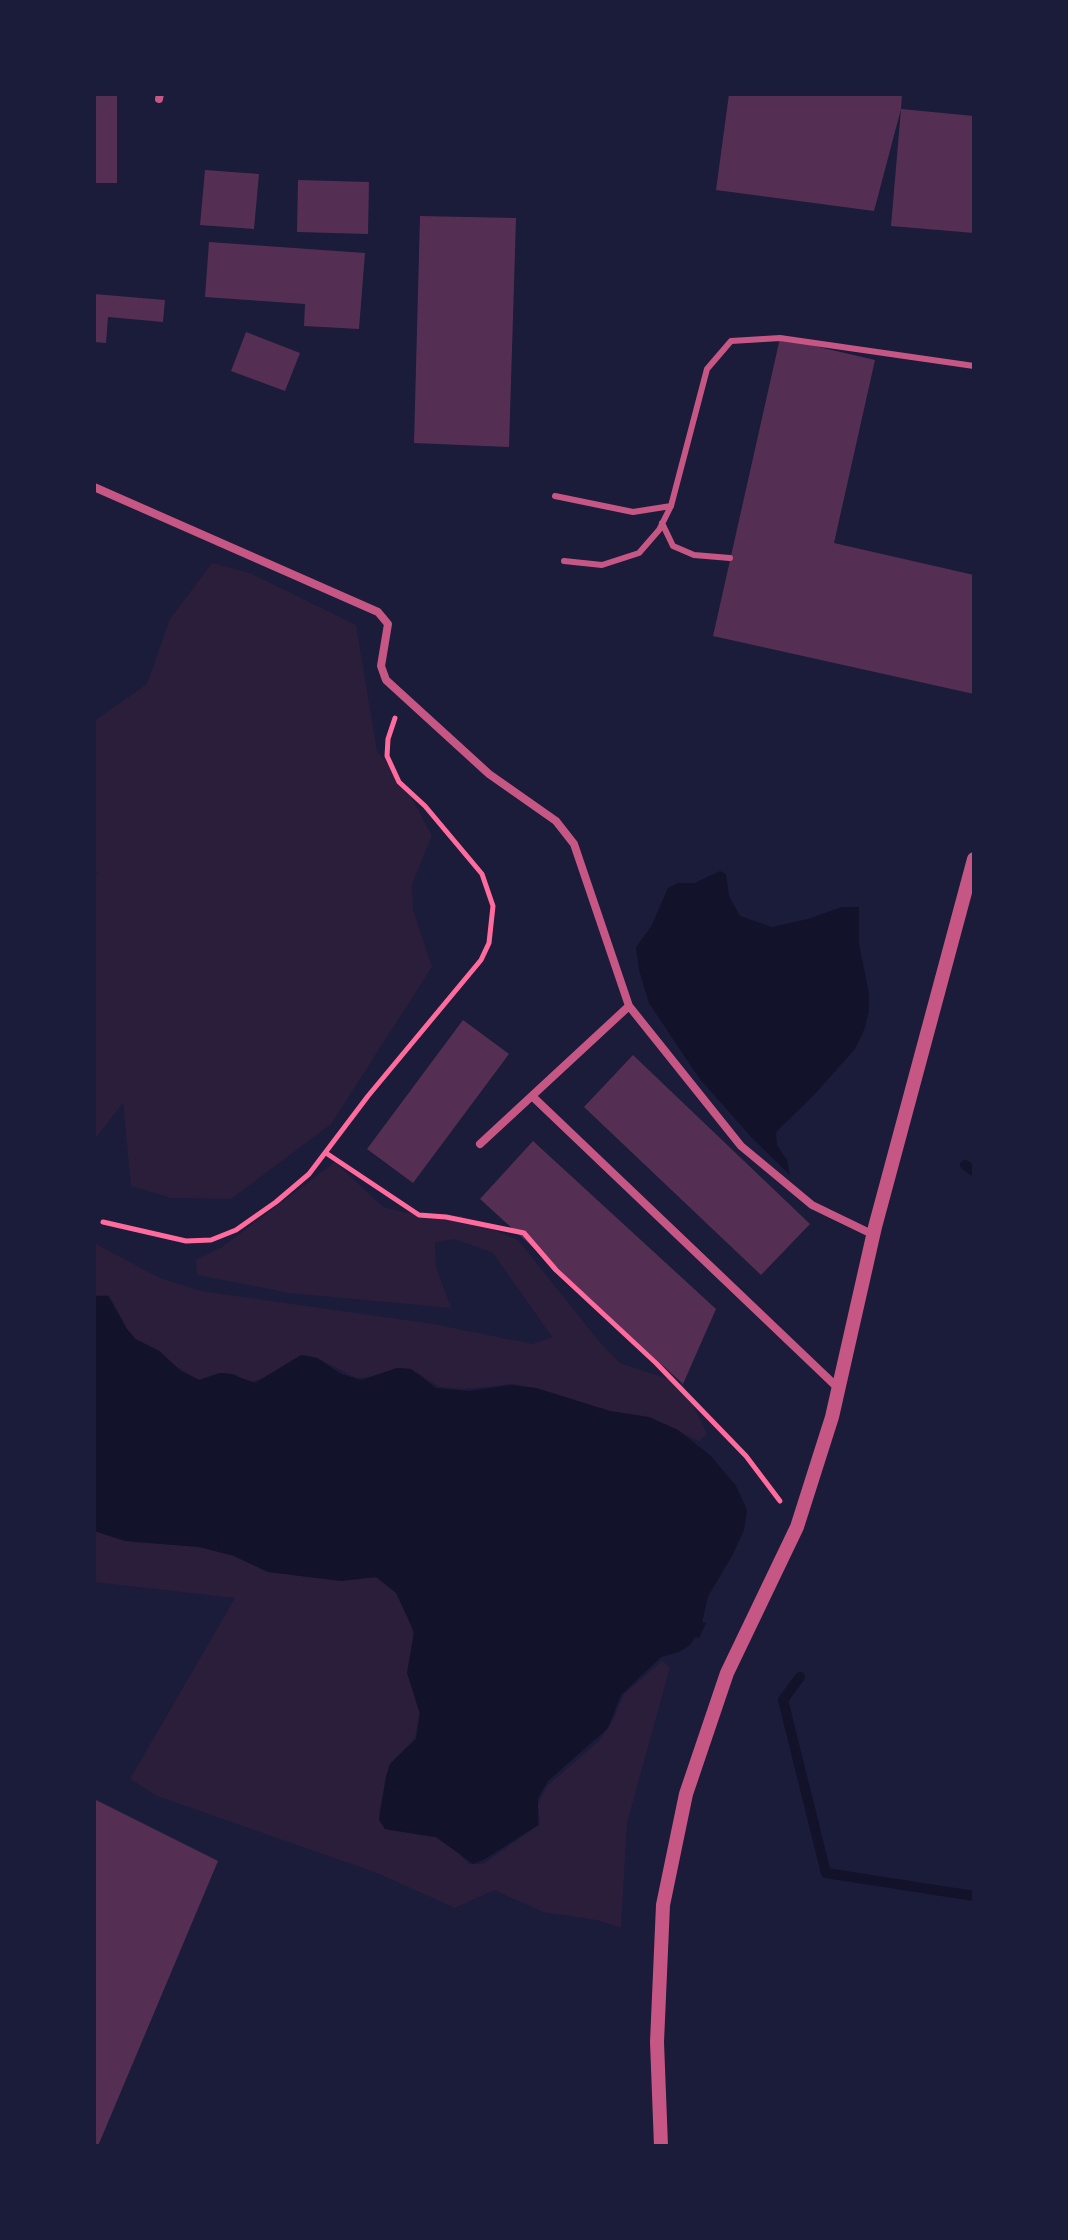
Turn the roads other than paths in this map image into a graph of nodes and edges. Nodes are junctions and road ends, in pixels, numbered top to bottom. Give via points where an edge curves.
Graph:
1 (974, 366) edge
2 (94, 487) edge
3 (555, 496) dead end
4 (671, 506) junction
5 (662, 523) junction
6 (730, 558) dead end
7 (564, 561) dead end
8 (974, 859) edge
9 (629, 1006) junction
10 (532, 1096) junction
11 (480, 1144) dead end
12 (874, 1235) junction
13 (838, 1388) junction
14 (661, 2146) edge

1 - 4 lane via 780,338 731,341 707,369
2 - 9 street via 378,612 388,624 381,666 386,680 489,774 556,821 574,844
3 - 4 lane via 633,512
4 - 5 lane
5 - 6 lane via 673,546 694,555
5 - 7 lane via 639,553 602,565
8 - 12 street
9 - 10 street
9 - 12 street via 741,1146 812,1205
10 - 11 street
10 - 13 street
12 - 13 street
13 - 14 street via 798,1524 727,1673 686,1794 663,1905 657,2042

